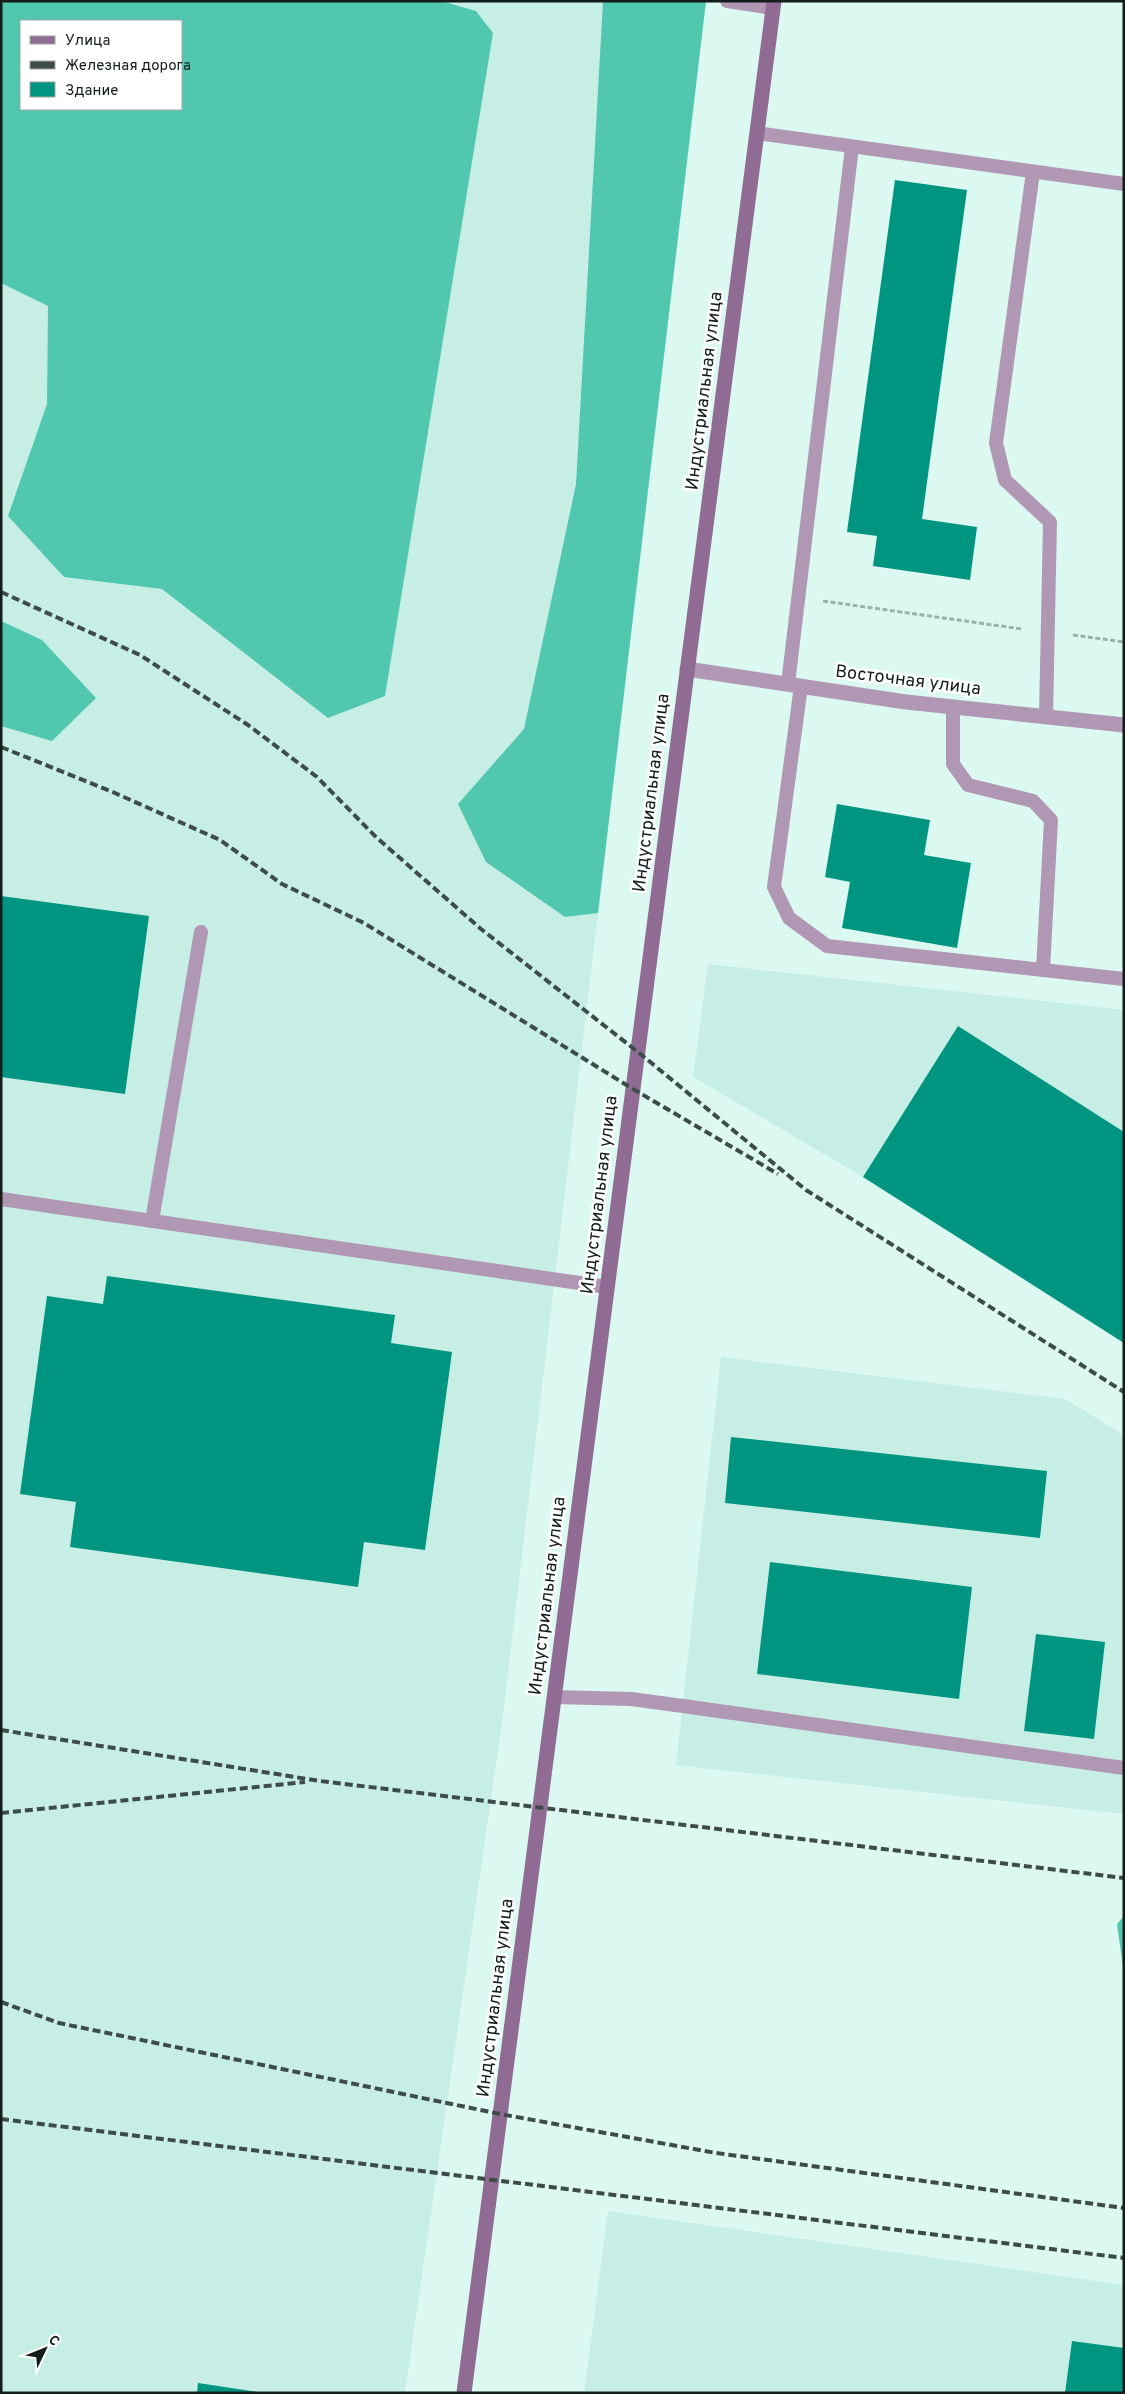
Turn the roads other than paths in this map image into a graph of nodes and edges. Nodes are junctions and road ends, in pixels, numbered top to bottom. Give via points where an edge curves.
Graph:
1 (727, 1) edge
2 (774, 4) edge
3 (757, 133) junction
4 (852, 147) junction
5 (1033, 172) junction
6 (1124, 184) edge
7 (687, 669) junction
8 (795, 685) junction
9 (953, 707) junction
10 (1046, 717) junction
11 (1124, 725) edge
12 (201, 932) dead end
13 (1043, 970) junction
14 (1124, 980) edge
15 (1, 1199) edge
16 (152, 1221) junction
17 (607, 1287) junction
18 (554, 1697) junction
19 (1124, 1768) edge
20 (464, 2393) edge

1 - 2 lane
2 - 3 street, Индустриальная улица
3 - 4 lane
3 - 7 street, Индустриальная улица
4 - 5 lane
4 - 8 lane via 797,597
5 - 6 lane
5 - 10 lane via 996,443 1005,480 1050,522
7 - 8 street, Восточная улица
7 - 17 street, Индустриальная улица
8 - 9 street, Восточная улица
8 - 13 lane via 774,887 789,918 827,946
9 - 10 street, Восточная улица
9 - 13 lane via 953,764 968,785 1033,801 1051,820
10 - 11 street, Восточная улица
12 - 16 lane
13 - 14 lane
15 - 16 lane
16 - 17 lane
17 - 18 street, Индустриальная улица
18 - 19 lane via 683,1706
18 - 20 street, Индустриальная улица

